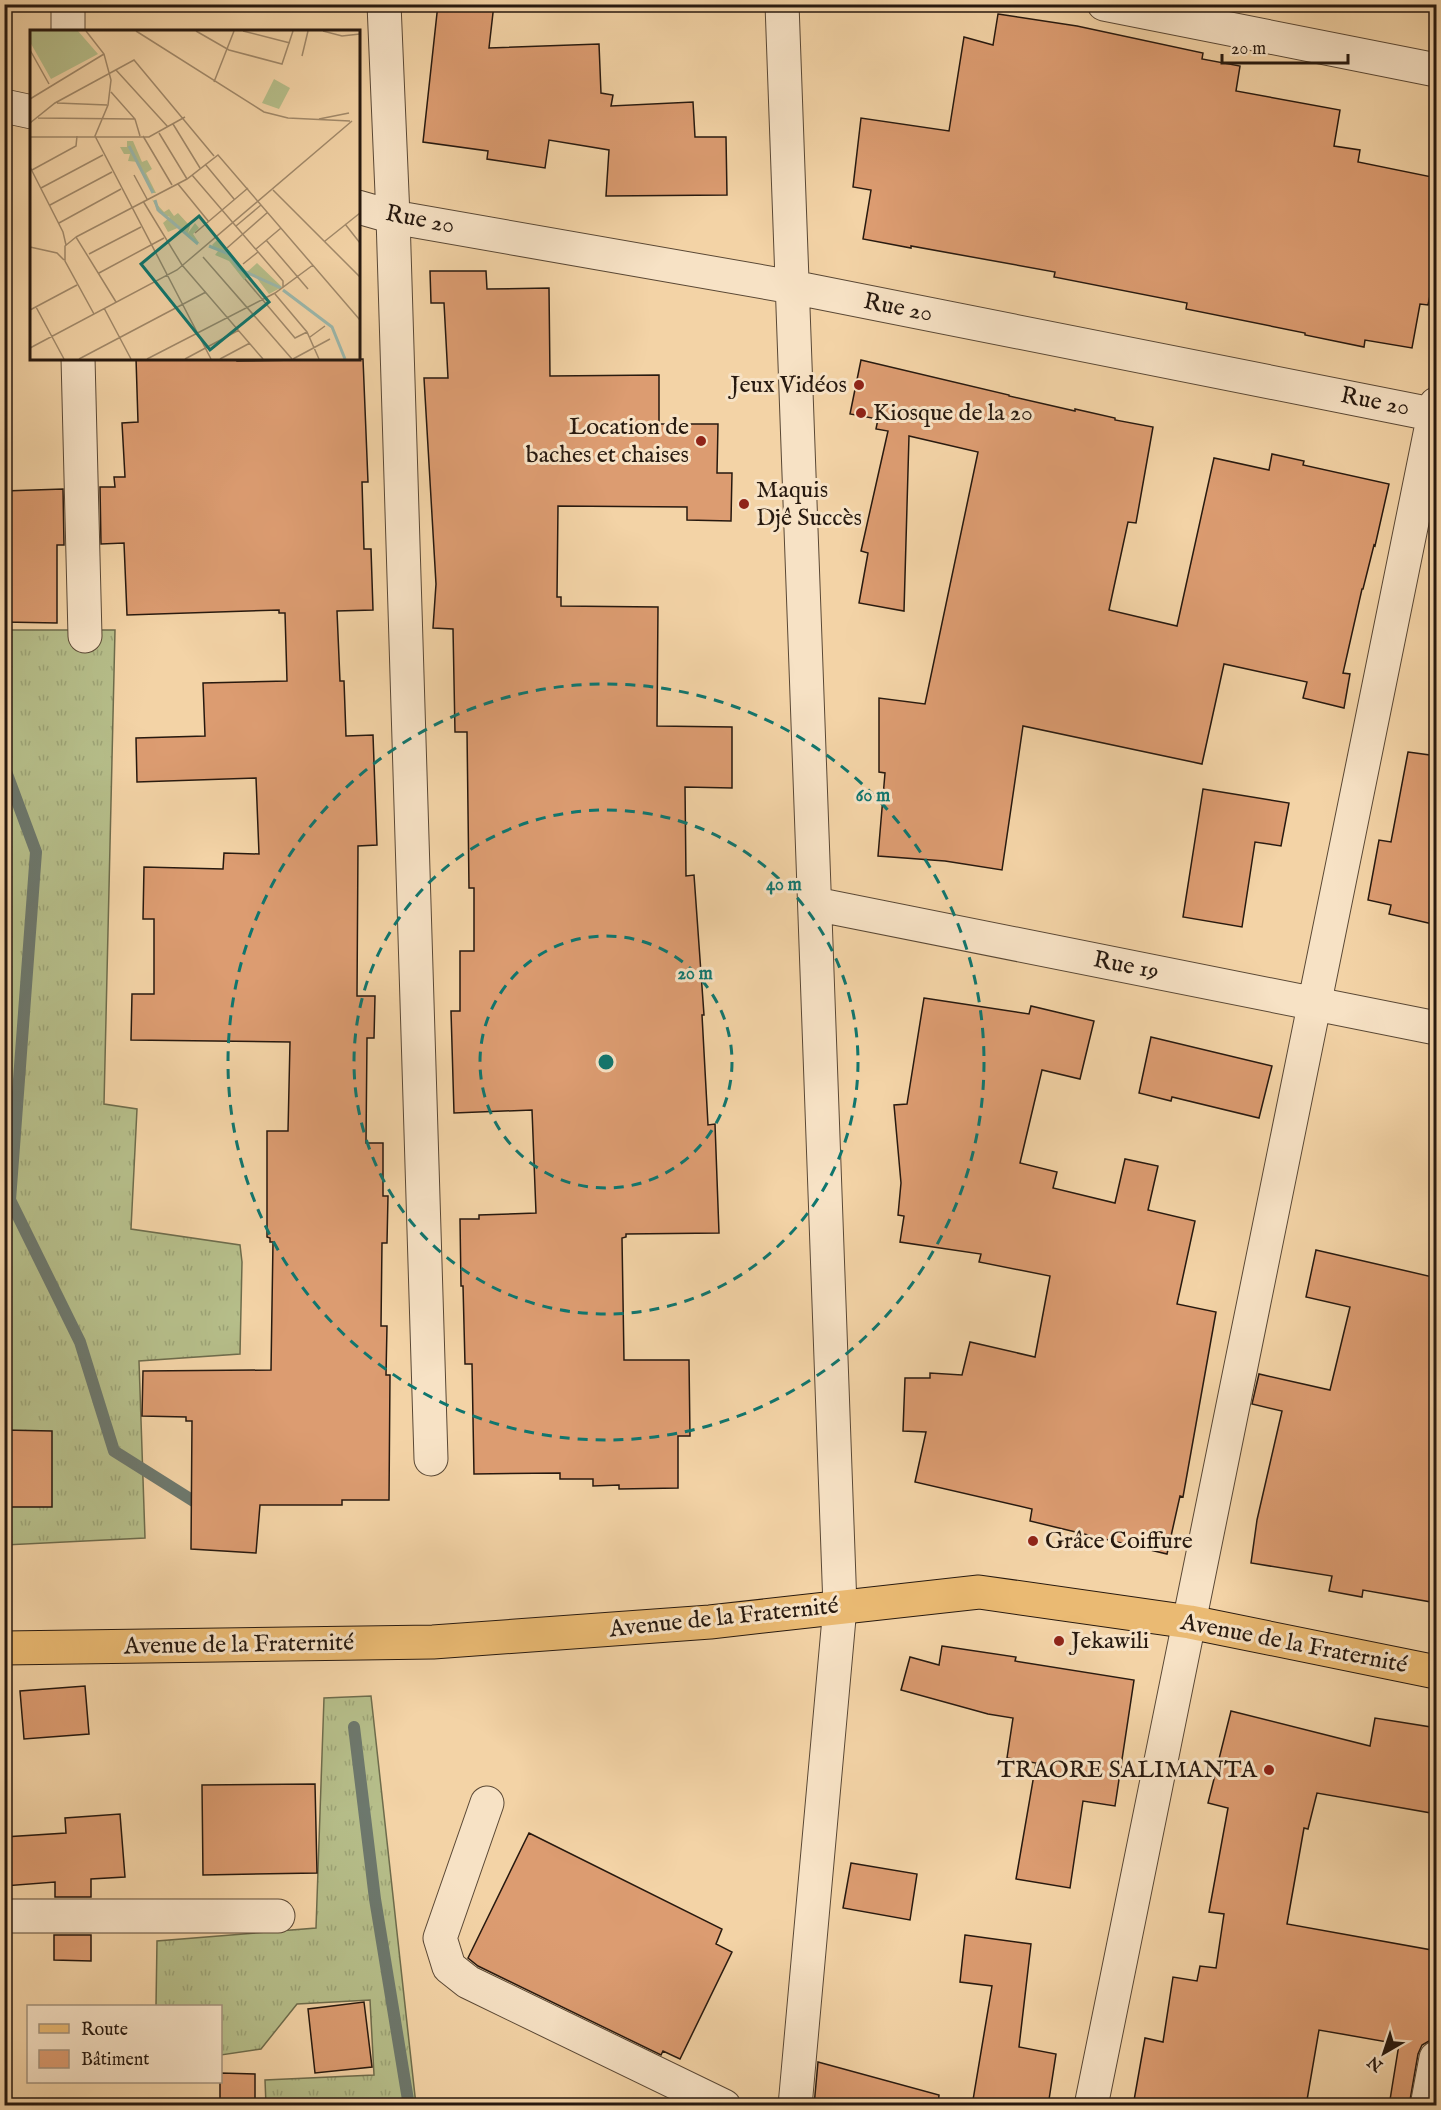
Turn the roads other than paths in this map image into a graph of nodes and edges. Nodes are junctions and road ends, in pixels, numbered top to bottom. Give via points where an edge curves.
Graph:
1 (68, 4) edge
2 (384, 4) edge
3 (782, 4) edge
4 (1104, 4) edge
5 (68, 30) edge
6 (1437, 70) edge
7 (4, 106) edge
8 (30, 112) edge
9 (360, 208) edge
10 (393, 217) junction
11 (792, 287) junction
12 (78, 360) edge
13 (1436, 411) edge
14 (85, 636) dead end
15 (814, 904) junction
16 (1315, 1004) junction
17 (1437, 1028) edge
18 (431, 1459) dead end
19 (840, 1607) junction
20 (1190, 1622) junction
21 (4, 1648) edge
22 (1437, 1672) edge
23 (487, 1803) dead end
24 (4, 1916) edge
25 (278, 1916) dead end
26 (1437, 2058) edge
27 (724, 2106) edge
28 (795, 2106) edge
29 (1091, 2106) edge
30 (1427, 2106) edge

1 - 5 street
2 - 10 street
3 - 11 street
4 - 6 street
7 - 8 street
9 - 10 street, Rue 20
10 - 11 street, Rue 20
10 - 18 street
11 - 13 street, Rue 20
11 - 15 street
12 - 14 street
13 - 16 street
15 - 16 street, Rue 19
15 - 19 street
16 - 17 street, Rue 19
16 - 20 street
19 - 20 main road, Avenue de la Fraternité via 980,1592
19 - 21 main road, Avenue de la Fraternité via 710,1622 433,1642
19 - 28 street
20 - 22 main road, Avenue de la Fraternité
20 - 29 street
23 - 27 street via 440,1938 449,1967 468,1982
24 - 25 street
26 - 30 street

